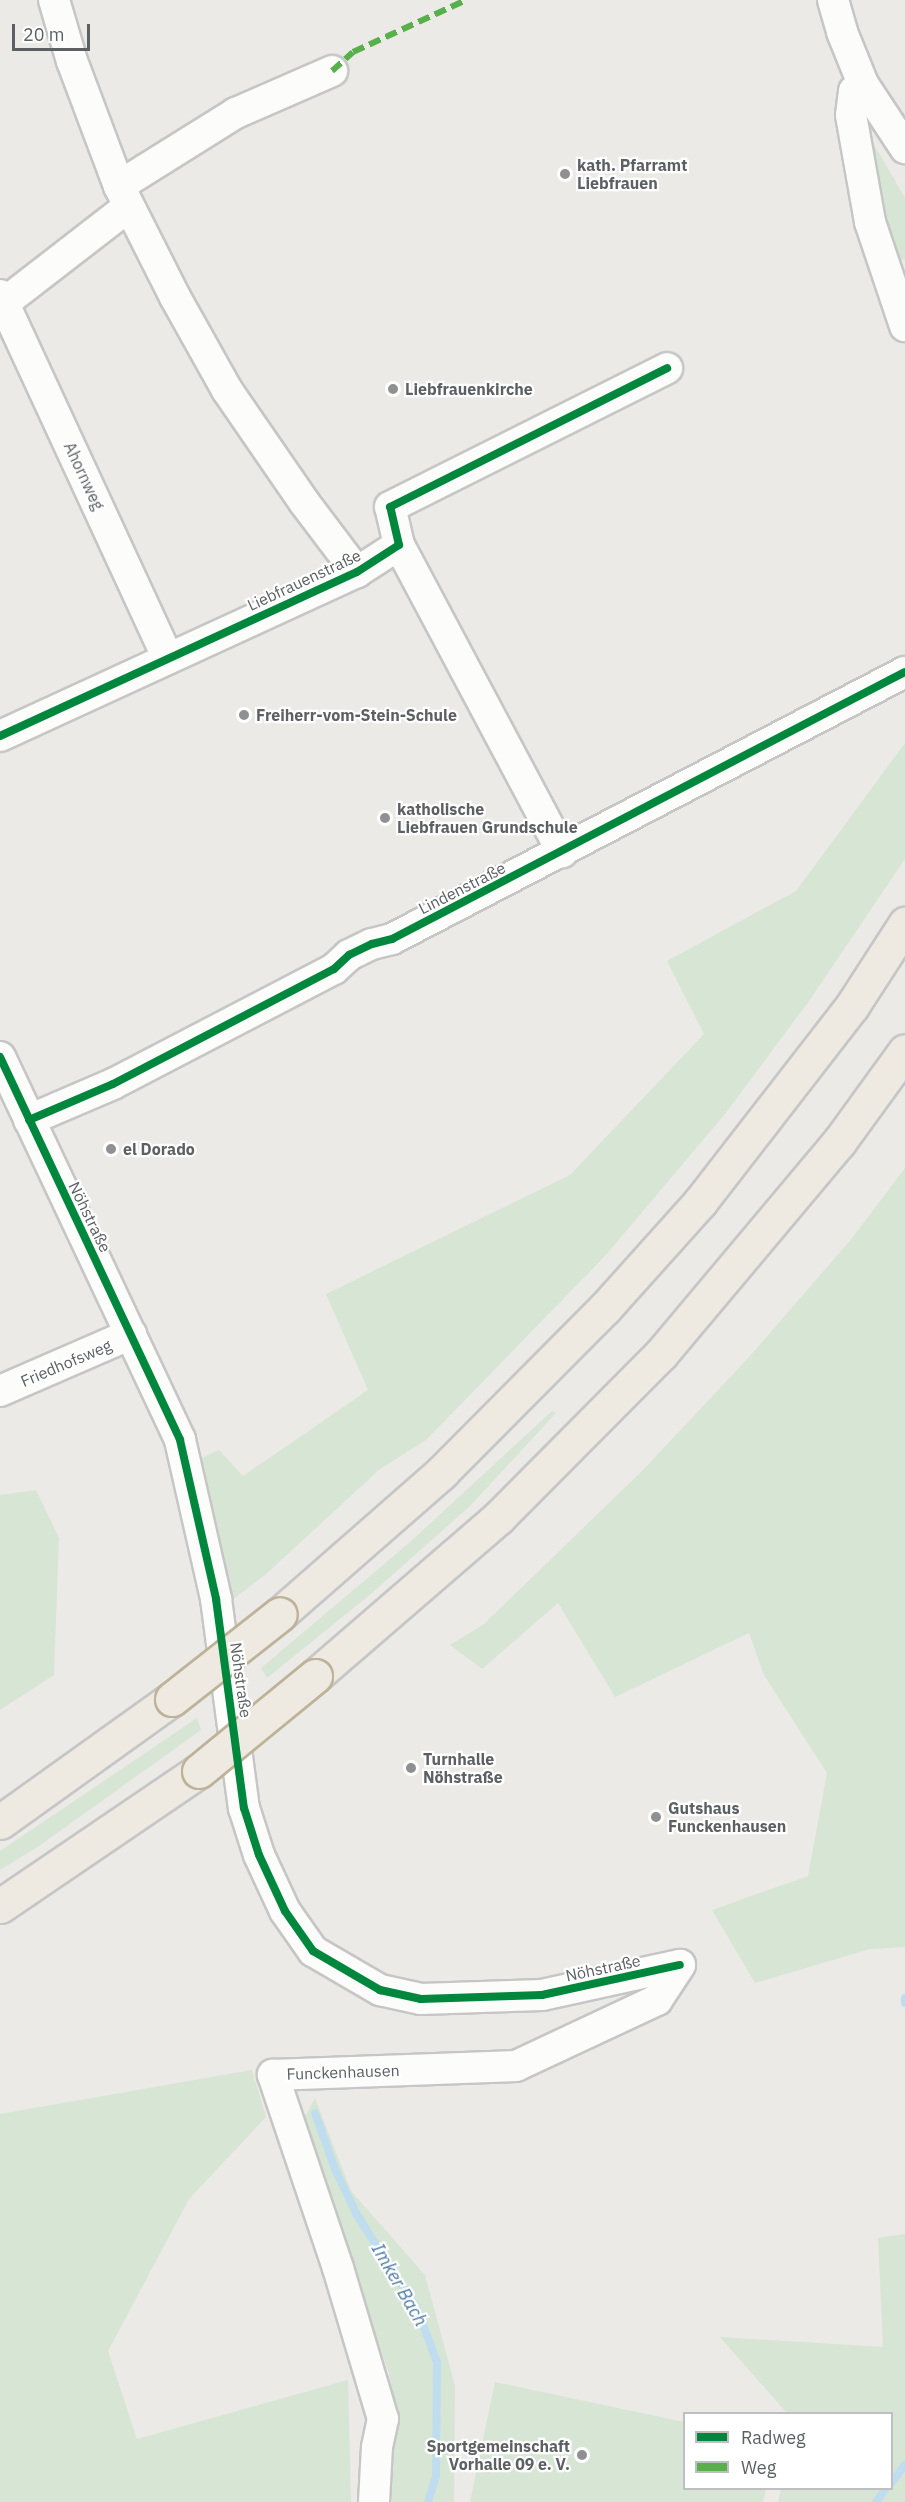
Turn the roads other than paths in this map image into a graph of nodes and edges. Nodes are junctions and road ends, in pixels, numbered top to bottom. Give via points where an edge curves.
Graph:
1 (54, 0) edge
2 (833, 0) edge
3 (332, 71) dead end
4 (863, 84) junction
5 (905, 148) edge
6 (124, 197) junction
7 (2, 299) edge
8 (905, 326) edge
9 (667, 368) dead end
10 (399, 545) junction
11 (357, 572) junction
12 (168, 658) junction
13 (905, 672) edge
14 (0, 736) edge
15 (562, 852) junction
16 (905, 924) edge
17 (905, 1051) edge
18 (0, 1057) edge
19 (29, 1120) junction
20 (131, 1334) junction
21 (0, 1391) edge
22 (0, 1822) edge
23 (0, 1906) edge
24 (680, 1965) joint
25 (374, 2502) edge

1 - 6 street, Liebfrauenstraße via 72,62
2 - 4 street
3 - 6 street via 236,113
4 - 5 street
4 - 8 street via 854,91 851,115 870,222
6 - 7 street
6 - 11 street, Liebfrauenstraße via 227,390
7 - 12 street, Ahornweg
9 - 10 street via 390,507
10 - 11 street, Liebfrauenstraße
10 - 15 street
11 - 12 street, Liebfrauenstraße
12 - 14 street, Liebfrauenstraße
13 - 15 street, Lindenstraße
15 - 19 street, Lindenstraße via 392,939 349,955 334,969 113,1084
16 - 22 highway, bridge via 852,1006 714,1183 605,1308 442,1472 280,1614 172,1699
17 - 23 highway, bridge via 833,1150 661,1354 498,1518 199,1771
18 - 19 street, Nöhstraße
19 - 20 street, Nöhstraße
20 - 21 street, Friedhofsweg
20 - 24 street, Nöhstraße via 180,1440 216,1599 244,1808 259,1855 285,1911 313,1951 380,1990 421,1999 542,1995
24 - 25 street, Funckenhausen via 657,2000 516,2066 273,2075 338,2268 383,2419

